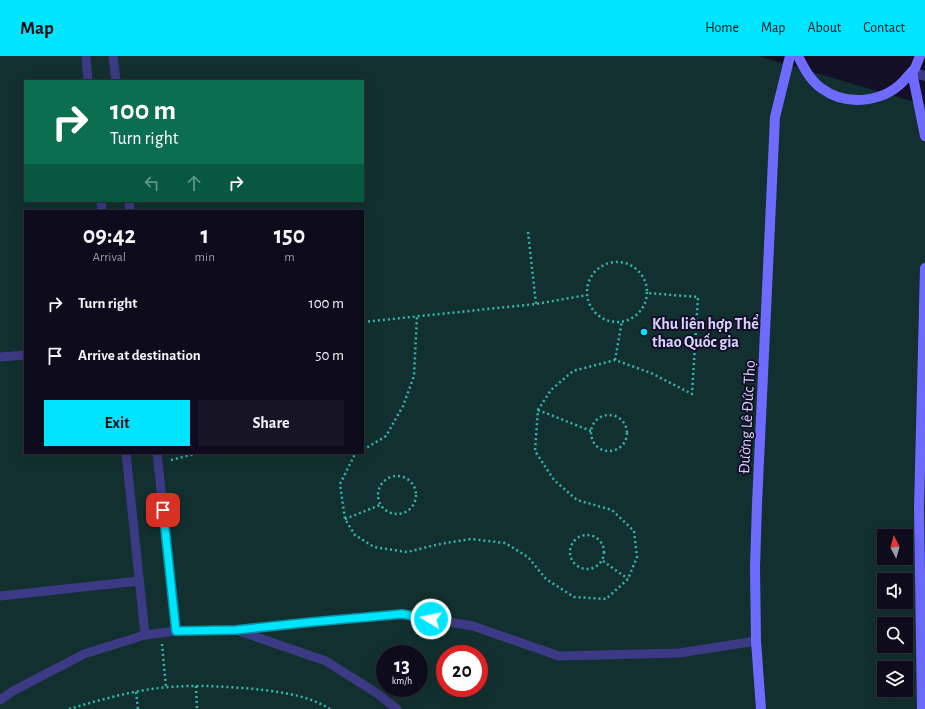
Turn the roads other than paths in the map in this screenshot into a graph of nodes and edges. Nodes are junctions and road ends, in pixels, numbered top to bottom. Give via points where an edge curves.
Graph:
1 (86, 56) edge
2 (113, 56) edge
3 (790, 56) edge
4 (798, 56) edge
5 (920, 56) edge
6 (912, 72) junction
7 (925, 76) edge
8 (88, 80) edge
9 (116, 80) edge
10 (925, 136) edge
11 (925, 268) edge
12 (24, 355) edge
13 (0, 357) edge
14 (126, 454) edge
15 (157, 454) edge
16 (139, 581) junction
17 (0, 596) edge
18 (236, 630) junction
19 (176, 631) junction
20 (145, 635) junction
21 (756, 641) junction
22 (923, 670) edge
23 (0, 700) edge
24 (397, 709) edge
25 (761, 709) edge
26 (922, 709) edge

1 - 8 lane
2 - 9 lane
3 - 21 main road, Đường Lê Đức Thọ via 775,117 755,567
4 - 6 main road via 806,73 821,88 847,98 862,100 883,96 901,85
5 - 6 main road
6 - 7 street
6 - 10 main road
11 - 22 main road via 919,508
12 - 13 lane
14 - 16 lane
15 - 19 lane
16 - 17 lane
16 - 20 lane
18 - 19 lane
18 - 21 lane via 402,614 473,626 559,656 679,653
18 - 24 lane via 326,661
19 - 20 lane
20 - 23 lane via 84,654
21 - 25 main road, Đường Lê Đức Thọ
22 - 26 main road

